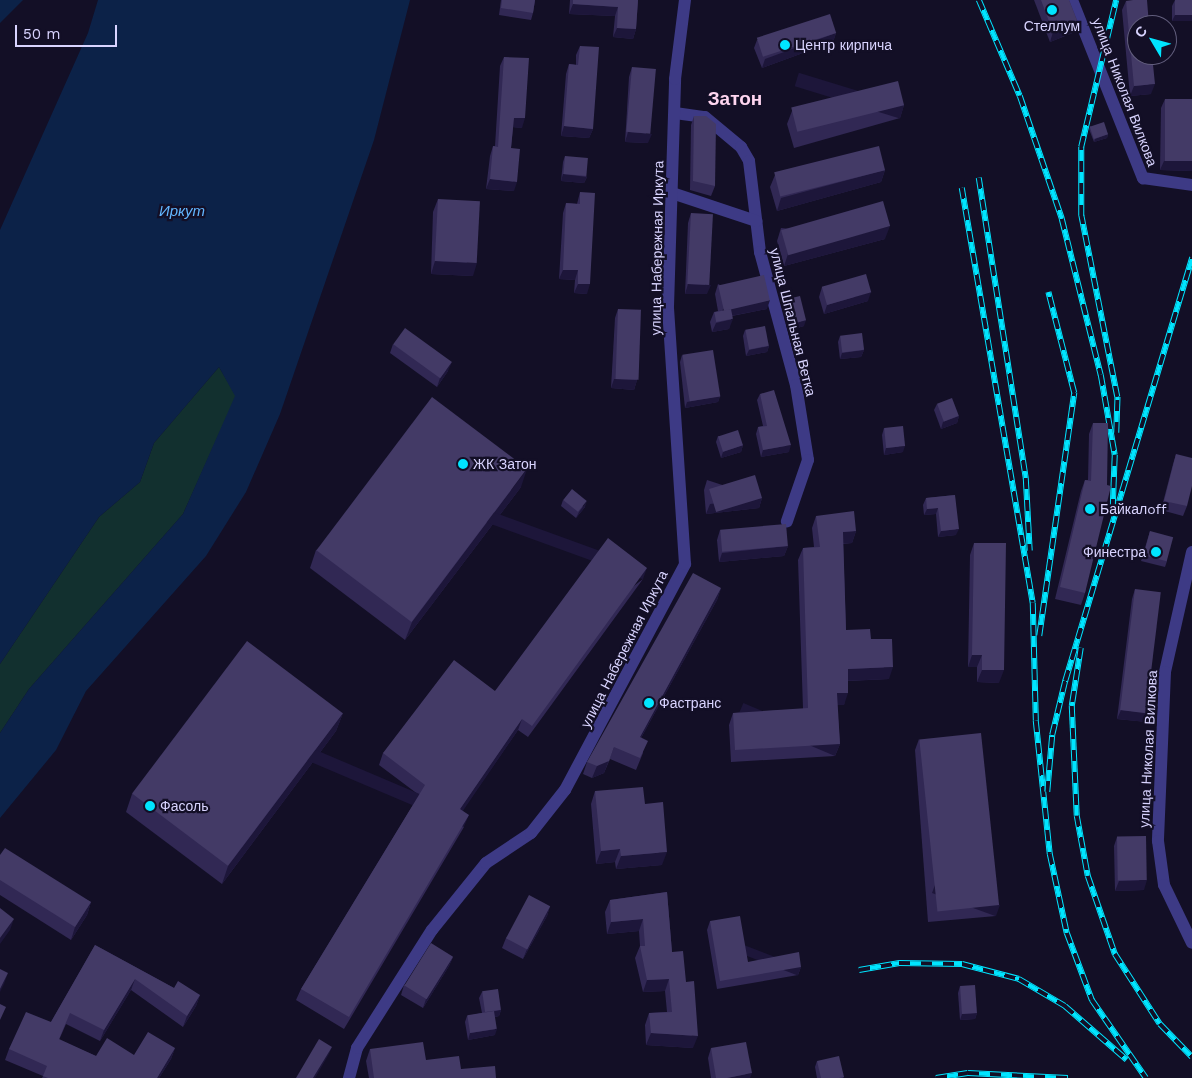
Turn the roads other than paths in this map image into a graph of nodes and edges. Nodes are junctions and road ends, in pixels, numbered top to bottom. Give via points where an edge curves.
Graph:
1 (685, 0) edge
2 (1072, 0) edge
3 (675, 114) junction
4 (1192, 185) edge
5 (672, 193) junction
6 (756, 222) junction
7 (786, 521) dead end
8 (1192, 552) edge
9 (1192, 943) edge
10 (349, 1078) edge

1 - 3 street, улица Набережная Иркута
2 - 4 street, улица Николая Вилкова via 1143,178
3 - 5 street, улица Набережная Иркута
3 - 6 street, улица Шпальная Ветка via 705,117 741,147 749,161
5 - 6 street
5 - 10 street, улица Набережная Иркута via 668,306 685,564 565,790 531,833 486,863 432,930 357,1048
6 - 7 street, улица Шпальная Ветка via 774,316 796,384 808,460
8 - 9 street, улица Николая Вилкова via 1166,672 1158,841 1164,885

